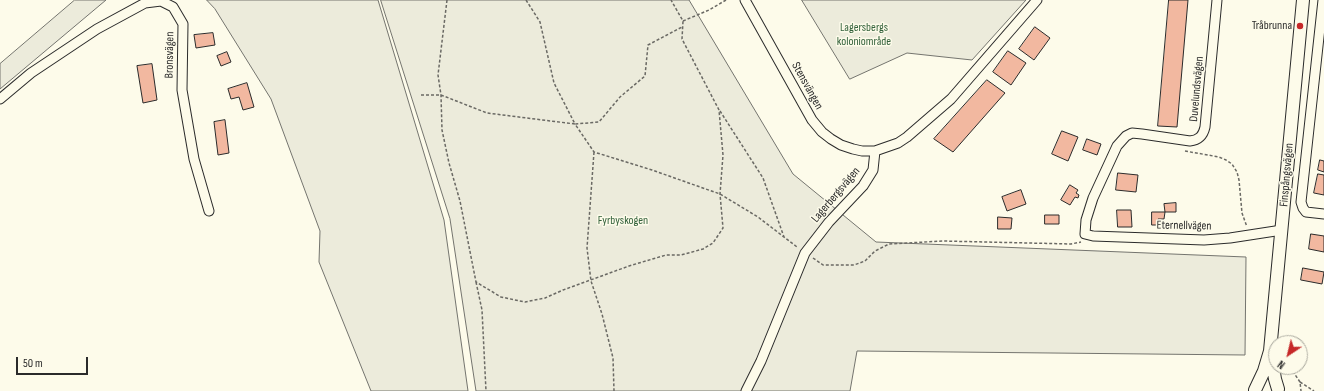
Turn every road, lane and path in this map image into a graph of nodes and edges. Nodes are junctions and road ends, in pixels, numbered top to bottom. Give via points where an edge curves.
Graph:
1 (447, 0) edge
2 (526, 0) edge
3 (671, 0) edge
4 (726, 0) edge
5 (745, 0) edge
6 (1037, 0) edge
7 (1217, 0) edge
8 (1303, 0) edge
9 (1323, 0) edge
10 (683, 21) junction
11 (682, 27) junction
12 (421, 95) dead end
13 (441, 96) junction
14 (0, 99) edge
15 (719, 110) junction
16 (575, 124) junction
17 (1180, 150) dead end
18 (875, 151) junction
19 (594, 152) junction
20 (720, 194) junction
21 (209, 211) dead end
22 (1324, 214) edge
23 (1282, 230) junction
24 (1085, 234) junction
25 (1248, 234) junction
26 (784, 237) junction
27 (804, 253) junction
28 (591, 281) junction
29 (476, 282) junction
30 (1272, 335) edge
31 (1268, 358) edge
32 (1274, 375) edge
33 (1295, 375) edge
34 (1300, 382) junction
35 (1279, 390) edge
36 (486, 391) edge
37 (614, 391) edge
38 (746, 391) edge
39 (1255, 391) edge
40 (1301, 391) edge
41 (1314, 391) edge

1 - 13 path via 438,75
2 - 16 path via 540,22 554,83
3 - 10 path
4 - 10 path
5 - 18 street, Stensvängen via 809,114 822,132 853,149
6 - 18 street via 951,99 907,137
7 - 24 street, Duvelundsvägen via 1204,133 1196,140 1190,141 1132,133 1126,136 1117,146 1093,198
8 - 23 main road, Finspångsvägen
9 - 22 street via 1301,202 1306,212
10 - 11 path
11 - 15 path via 682,39
11 - 16 path via 648,45 645,76 620,97 599,122
12 - 13 path
13 - 16 path via 487,112
13 - 29 path via 442,130 460,201
14 - 21 street, Bronsvägen via 44,64 97,29 145,3 161,1 173,7 183,24 182,90 194,159
15 - 20 path via 723,155
15 - 26 path via 762,178
16 - 19 path
17 - 25 path via 1219,157 1232,164 1239,180 1242,213
18 - 27 street, Lagerbergsvägen via 870,176
19 - 20 path
19 - 28 path via 587,248
20 - 26 path via 758,217
20 - 28 path via 723,228 713,243 696,251 666,255 629,266
23 - 25 street, Eternellvägen
23 - 30 main road, Finspångsvägen
24 - 25 street, Eternellvägen via 1204,240
24 - 27 path via 1082,241 1071,244 943,241 889,244 875,251 865,261 854,265 823,265
26 - 27 path
27 - 38 street, Lagerbergsvägen via 761,361
28 - 29 path via 545,298 525,302 501,297
28 - 37 path via 613,358
29 - 36 path via 482,310
31 - 39 main road, Finspångsvägen
32 - 35 main road, Finspångsvägen
33 - 34 path
34 - 40 path
34 - 41 path
35 - 39 main road, Finspångsvägen via 1269,386

